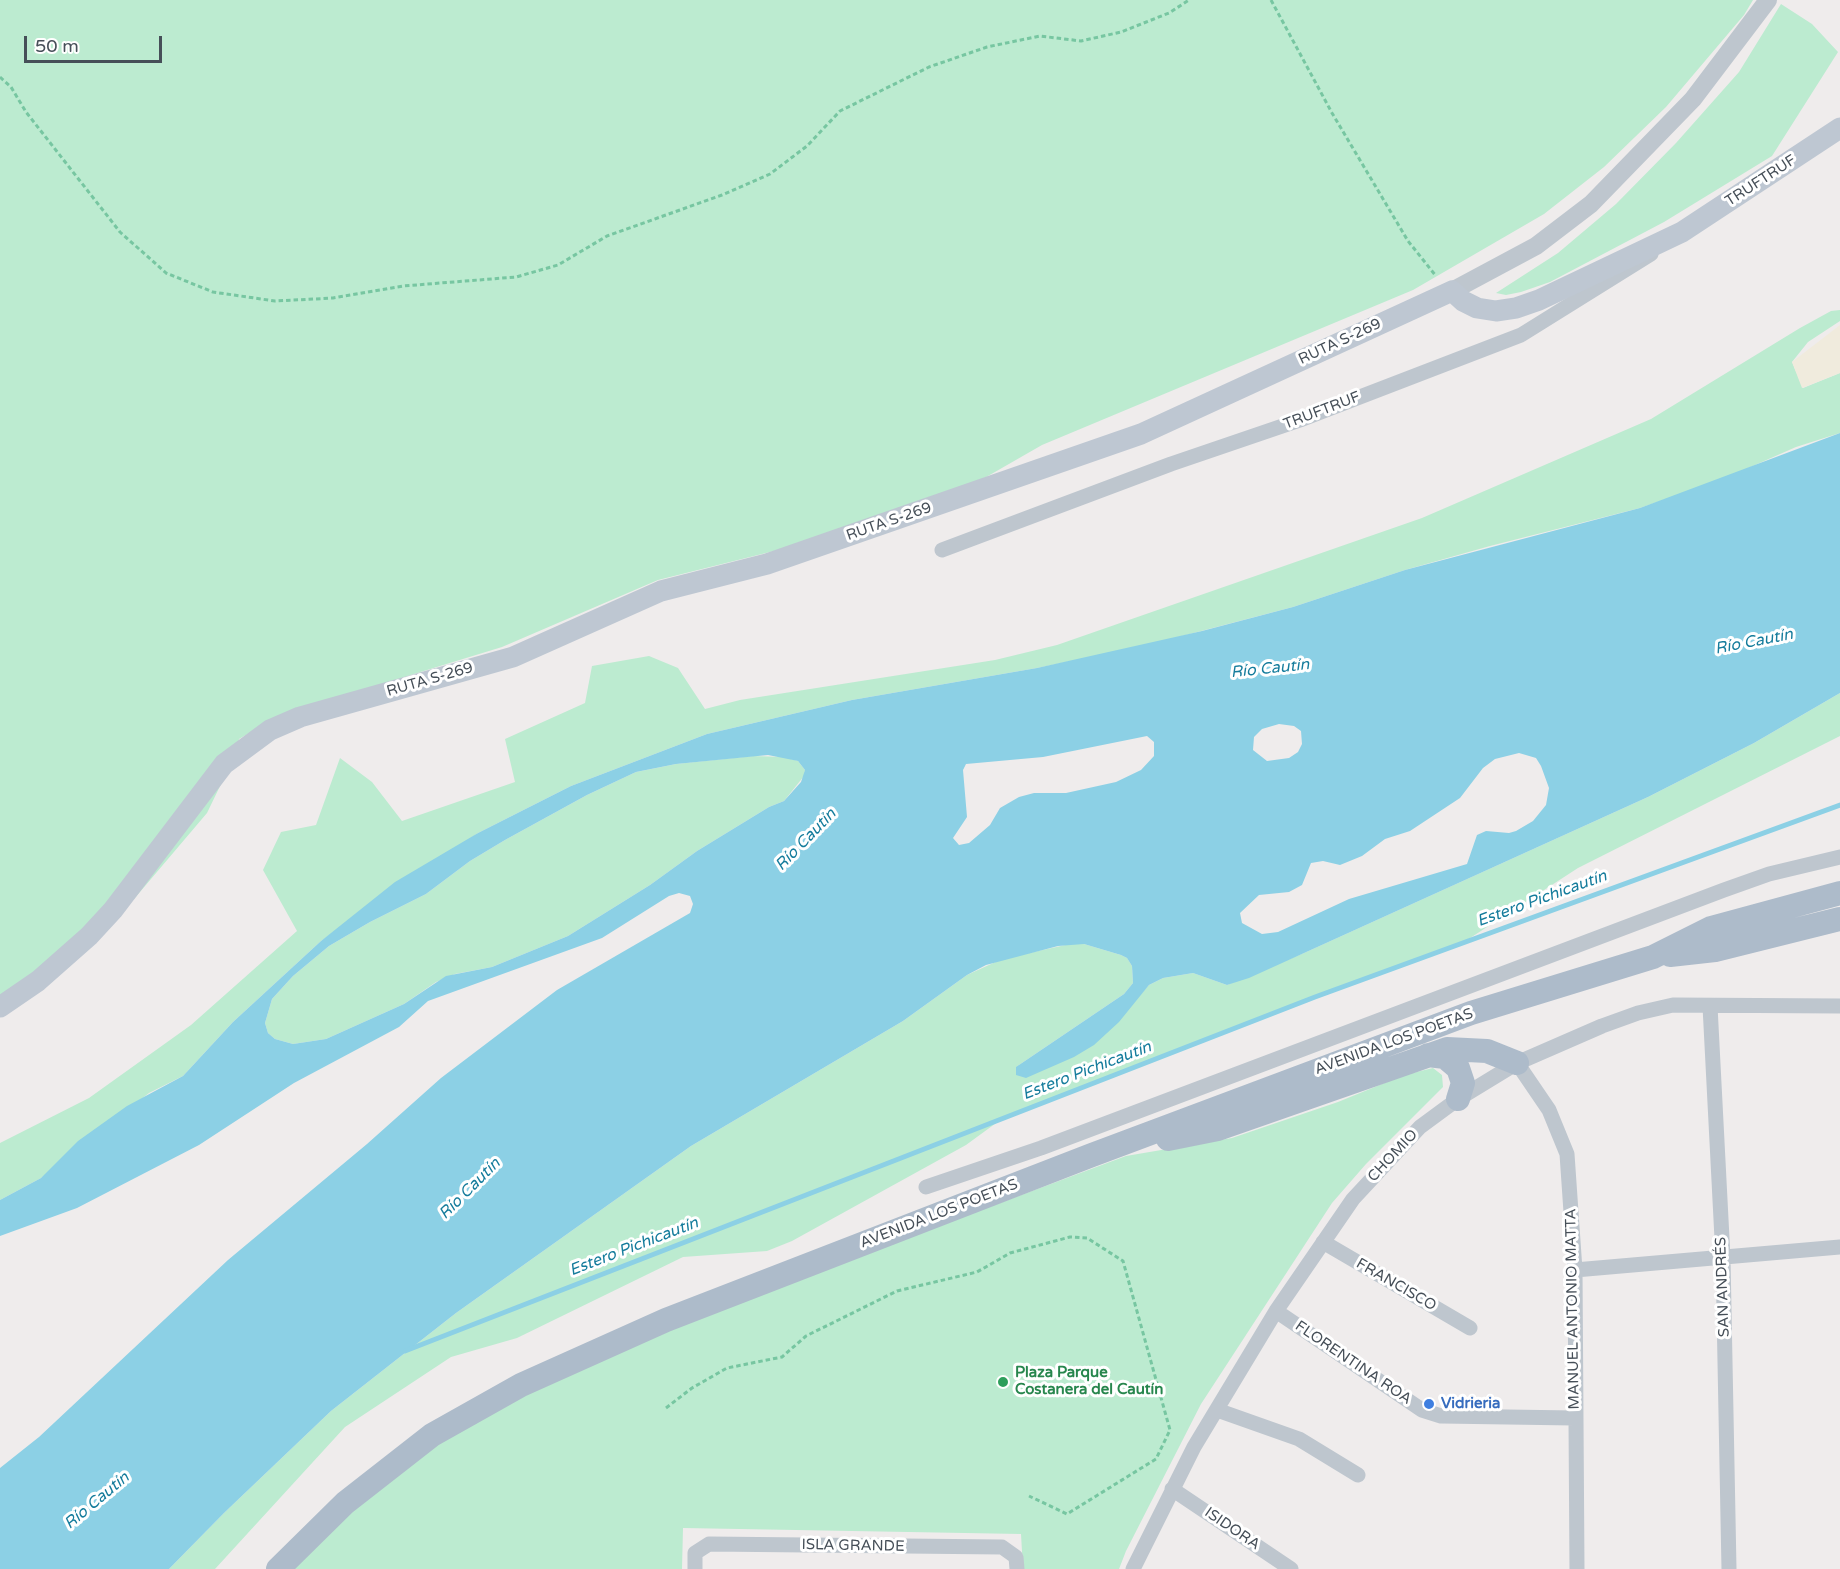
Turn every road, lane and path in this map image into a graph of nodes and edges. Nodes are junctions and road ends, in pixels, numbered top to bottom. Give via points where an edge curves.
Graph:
1 (1189, 0) edge
2 (1271, 0) edge
3 (1768, 0) edge
4 (0, 77) edge
5 (1840, 129) edge
6 (1682, 232) junction
7 (1452, 291) junction
8 (942, 550) dead end
9 (1840, 857) edge
10 (1833, 894) edge
11 (1840, 919) edge
12 (1653, 957) junction
13 (1710, 1006) junction
14 (1840, 1006) edge
15 (0, 1007) edge
16 (1428, 1055) junction
17 (1517, 1063) junction
18 (1458, 1099) junction
19 (1125, 1143) junction
20 (926, 1187) dead end
21 (1323, 1242) junction
22 (1840, 1247) edge
23 (1723, 1258) junction
24 (1575, 1270) junction
25 (1276, 1311) junction
26 (1470, 1328) dead end
27 (666, 1408) dead end
28 (1217, 1410) junction
29 (1574, 1418) junction
30 (1358, 1475) dead end
31 (1172, 1489) junction
32 (1029, 1496) dead end
33 (695, 1561) edge
34 (278, 1569) edge
35 (1017, 1569) edge
36 (1132, 1569) edge
37 (1291, 1569) edge
38 (1577, 1569) edge
39 (1729, 1569) edge

1 - 4 path via 1169,13 1121,32 1081,41 1040,36 987,47 929,67 840,111 807,146 770,174 607,236 558,266 516,277 403,286 333,298 275,301 213,292 166,273 120,232
2 - 7 path via 1408,241
3 - 7 street, RUTA S-269 via 1693,99 1598,198 1536,246
5 - 6 main road, TRUFTRUF
6 - 7 main road, TRUFTRUF via 1516,308 1477,308
6 - 8 street, TRUFTRUF via 1633,267 1521,335
7 - 15 main road, RUTA S-269 via 1141,434 767,564 661,591 513,657 300,717 270,730 224,764 89,936 38,981
9 - 20 street via 1757,878 1041,1148
10 - 12 main road, AVENIDA LOS POETAS via 1711,928
11 - 12 main road, AVENIDA LOS POETAS via 1715,950
12 - 19 main road, AVENIDA LOS POETAS via 1471,1013
13 - 14 street, CHOMIO
13 - 17 street, CHOMIO via 1673,1005 1638,1013
13 - 23 street, SAN ANDRÉS
16 - 17 main road via 1447,1049 1474,1049
16 - 18 main road via 1445,1057 1458,1068 1463,1083
16 - 19 main road via 1218,1129 1172,1139
17 - 18 street, CHOMIO
17 - 24 street, MANUEL ANTONIO MATTA via 1549,1110 1567,1154
18 - 21 street, CHOMIO via 1420,1127 1391,1156 1353,1199
19 - 34 main road, AVENIDA LOS POETAS via 666,1320 521,1385 432,1435 345,1503
21 - 25 street, CHOMIO
21 - 26 street, FRANCISCO
22 - 23 street
23 - 24 street
23 - 39 street, SAN ANDRÉS
24 - 29 street, MANUEL ANTONIO MATTA
25 - 28 street, CHOMIO
25 - 29 street, FLORENTINA ROA via 1422,1410 1441,1416
27 - 32 path via 727,1368 782,1357 806,1336 897,1291 977,1272 1010,1253 1070,1238 1087,1238 1123,1262 1170,1430 1156,1459 1067,1514
28 - 30 street via 1299,1439
28 - 31 street, CHOMIO
29 - 38 street, MANUEL ANTONIO MATTA
31 - 36 street, CHOMIO
31 - 37 street, ISIDORA
33 - 35 street, ISLA GRANDE via 709,1544 1002,1547 1012,1553

